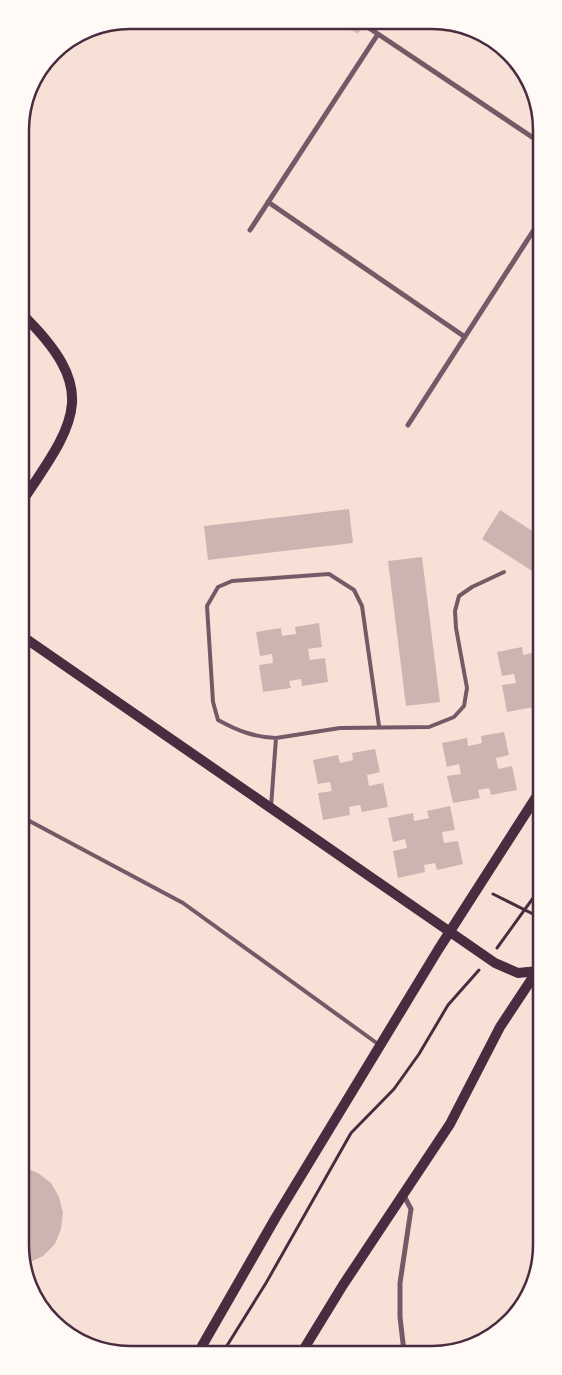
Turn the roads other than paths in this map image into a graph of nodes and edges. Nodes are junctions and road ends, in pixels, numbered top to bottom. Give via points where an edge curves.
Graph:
1 (370, 29) edge
2 (378, 34) junction
3 (533, 138) edge
4 (268, 202) junction
5 (250, 230) dead end
6 (533, 231) edge
7 (29, 322) edge
8 (465, 337) junction
9 (408, 425) dead end
10 (29, 491) edge
11 (504, 572) dead end
12 (29, 641) edge
13 (379, 726) junction
14 (276, 738) junction
15 (533, 802) edge
16 (271, 809) junction
17 (29, 821) edge
18 (449, 932) junction
19 (533, 970) edge
20 (533, 977) edge
21 (380, 1046) junction
22 (403, 1194) junction
23 (201, 1346) edge
24 (306, 1346) edge
25 (403, 1346) edge

1 - 2 street
2 - 3 street
2 - 4 street
4 - 5 street
4 - 8 street
6 - 8 street
7 - 10 main road via 59,358 68,377 72,398 71,419 64,438
8 - 9 street
11 - 13 lane via 459,596 455,611 467,688 464,706 454,717 429,727
12 - 16 main road
13 - 14 lane via 340,728
13 - 14 lane via 362,606 354,590 329,574 232,581 218,587 207,606 213,702 218,720 240,732
14 - 16 lane
15 - 18 main road
16 - 18 main road
17 - 21 lane via 182,903
18 - 19 main road via 512,971 523,973
18 - 21 main road
20 - 22 main road via 500,1027 450,1124
21 - 23 main road
22 - 24 main road
22 - 25 street via 411,1209 400,1283

